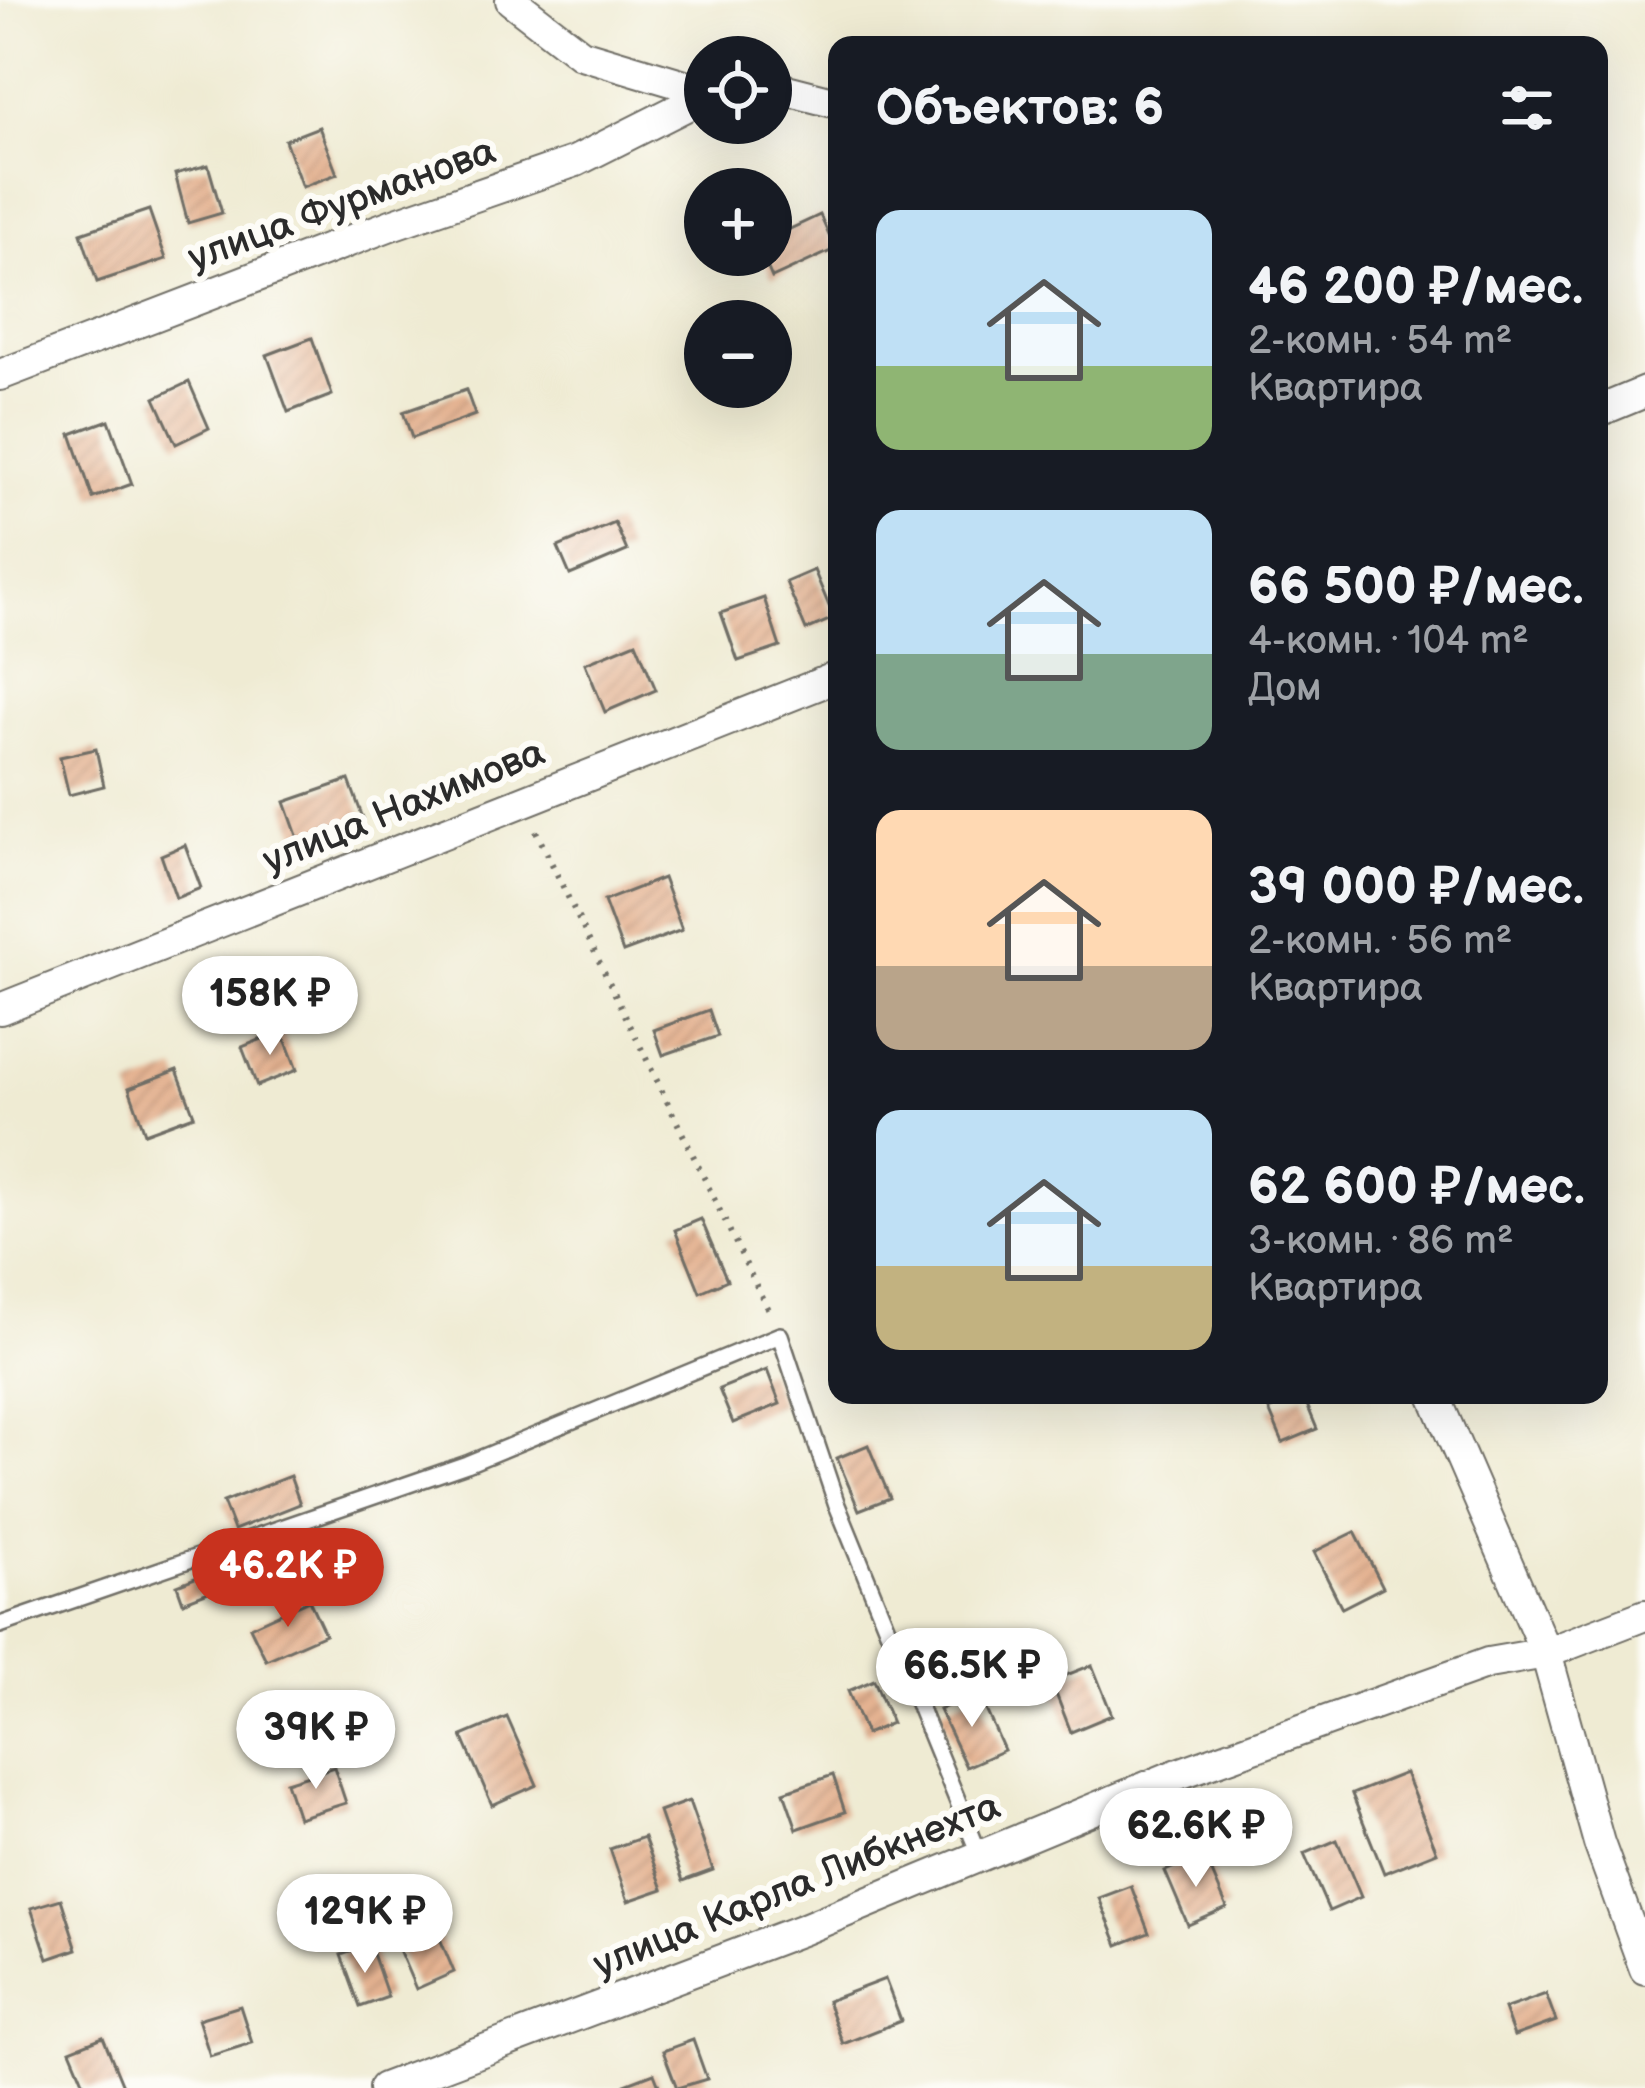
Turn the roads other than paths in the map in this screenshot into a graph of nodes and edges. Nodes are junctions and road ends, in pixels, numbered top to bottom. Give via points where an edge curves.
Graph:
1 (511, 0) edge
2 (684, 87) edge
3 (792, 91) edge
4 (828, 101) edge
5 (684, 105) edge
6 (0, 375) edge
7 (1645, 392) edge
8 (1608, 407) edge
9 (828, 681) edge
10 (0, 1009) edge
11 (1438, 1404) edge
12 (1645, 1615) edge
13 (0, 1625) edge
14 (1546, 1653) junction
15 (980, 1856) junction
16 (1645, 1969) edge
17 (384, 2088) edge

1 - 2 street via 581,54
3 - 4 street
5 - 6 street, улица Фурманова via 576,161
7 - 8 street
9 - 10 street, улица Нахимова
11 - 14 street
12 - 14 street, улица Карла Либкнехта
13 - 15 lane via 466,1464 780,1335 837,1505
14 - 15 street, улица Карла Либкнехта via 1386,1697
14 - 16 street via 1599,1843
15 - 17 street, улица Карла Либкнехта

